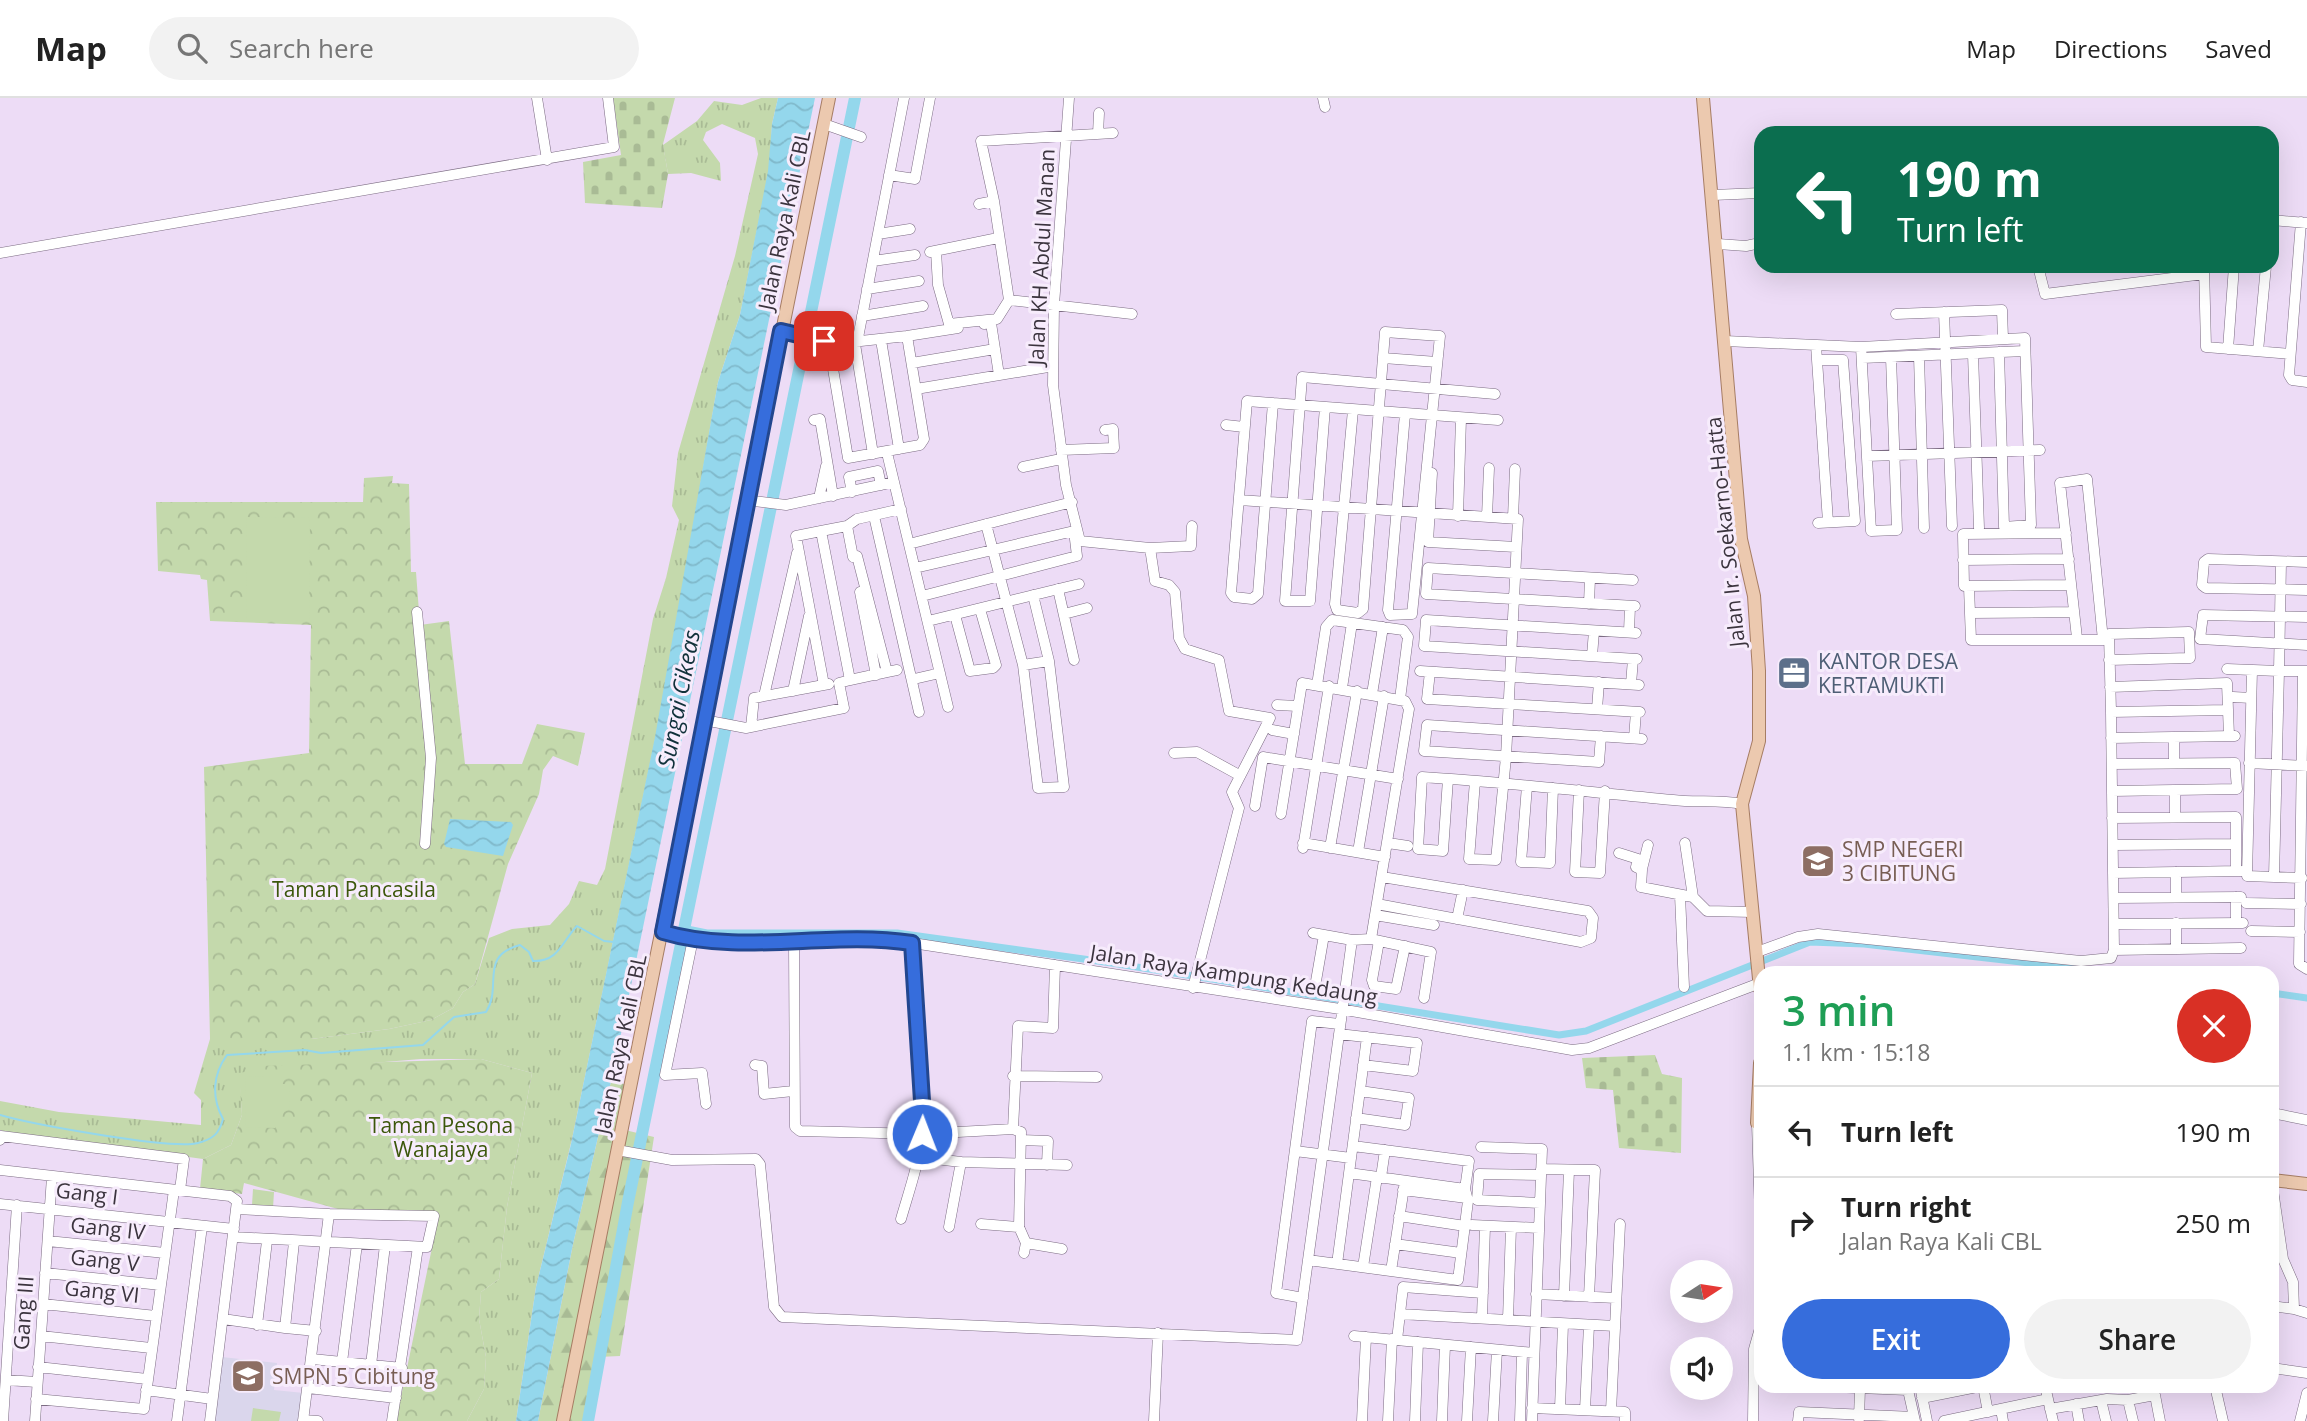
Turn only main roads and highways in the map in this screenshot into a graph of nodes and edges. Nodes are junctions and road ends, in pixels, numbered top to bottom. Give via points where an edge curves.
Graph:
1 (829, 98) edge
2 (1703, 98) edge
3 (1758, 966) edge
4 (2279, 1182) edge
5 (2307, 1184) edge
6 (563, 1421) edge

1 - 6 main road, Jalan Raya Kali CBL
2 - 3 main road, Jalan Ir. Soekarno-Hatta via 1741,539 1754,596 1759,671 1759,741 1742,804
4 - 5 main road

